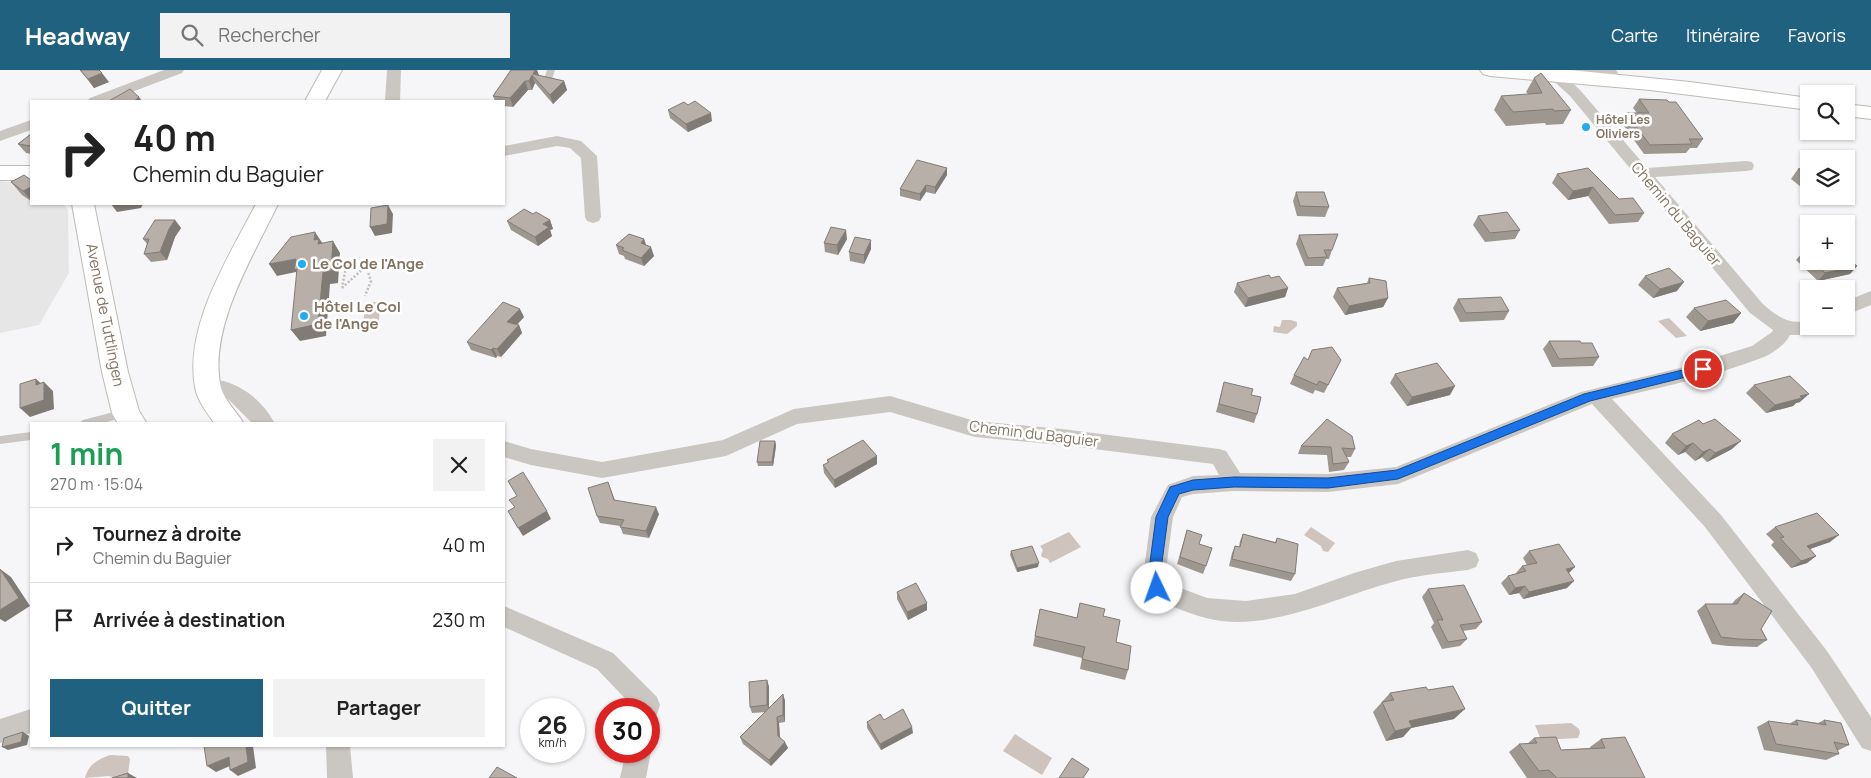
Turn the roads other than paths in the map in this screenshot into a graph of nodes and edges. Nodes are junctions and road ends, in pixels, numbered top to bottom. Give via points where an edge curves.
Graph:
1 (177, 70) edge
2 (332, 70) edge
3 (394, 70) edge
4 (551, 70) edge
5 (1490, 70) edge
6 (1574, 75) edge
7 (548, 79) edge
8 (1682, 86) junction
9 (98, 100) edge
10 (316, 100) edge
11 (393, 100) edge
12 (1800, 103) edge
13 (1855, 111) edge
14 (1871, 113) edge
15 (30, 124) edge
16 (0, 136) edge
17 (505, 151) edge
18 (1746, 166) dead end
19 (0, 173) edge
20 (30, 173) edge
21 (1642, 173) junction
22 (83, 205) edge
23 (267, 205) edge
24 (593, 217) dead end
25 (1871, 297) edge
26 (1855, 305) edge
27 (1783, 327) junction
28 (1800, 329) edge
29 (208, 389) junction
30 (1596, 395) junction
31 (129, 418) edge
32 (98, 422) edge
33 (229, 422) edge
34 (263, 422) edge
35 (30, 436) edge
36 (0, 440) edge
37 (505, 449) edge
38 (1234, 482) junction
39 (1468, 560) dead end
40 (505, 616) edge
41 (641, 698) edge
42 (30, 721) edge
43 (0, 731) edge
44 (1871, 739) edge
45 (338, 747) edge
46 (637, 763) edge
47 (340, 778) edge
48 (634, 778) edge

1 - 9 street
2 - 10 main road
3 - 11 street
4 - 7 lane
5 - 6 main road
6 - 8 main road
6 - 8 main road via 1611,73
6 - 21 street, Chemin du Baguier
8 - 12 main road
13 - 14 main road
15 - 16 street
17 - 24 street via 556,141 575,144 589,156
18 - 21 street
19 - 20 main road
21 - 27 street, Chemin du Baguier via 1756,308
22 - 31 main road, Avenue de Tuttlingen via 111,354
23 - 29 main road via 230,281 207,343
25 - 26 street
27 - 28 street
27 - 30 street via 1781,336 1759,351 1684,374
29 - 33 main road
29 - 34 street via 219,386 233,391
30 - 38 street via 1398,475 1328,483
30 - 44 street via 1713,521 1819,659
31 - 32 lane
35 - 36 lane
37 - 38 street, Chemin du Baguier via 602,470 726,448 794,417 890,404 975,429 1219,457
38 - 39 street via 1193,485 1175,490 1162,517 1154,577 1157,588 1207,608 1246,610 1296,604 1396,571
40 - 41 street via 605,660
42 - 43 street
45 - 47 street
46 - 48 street

